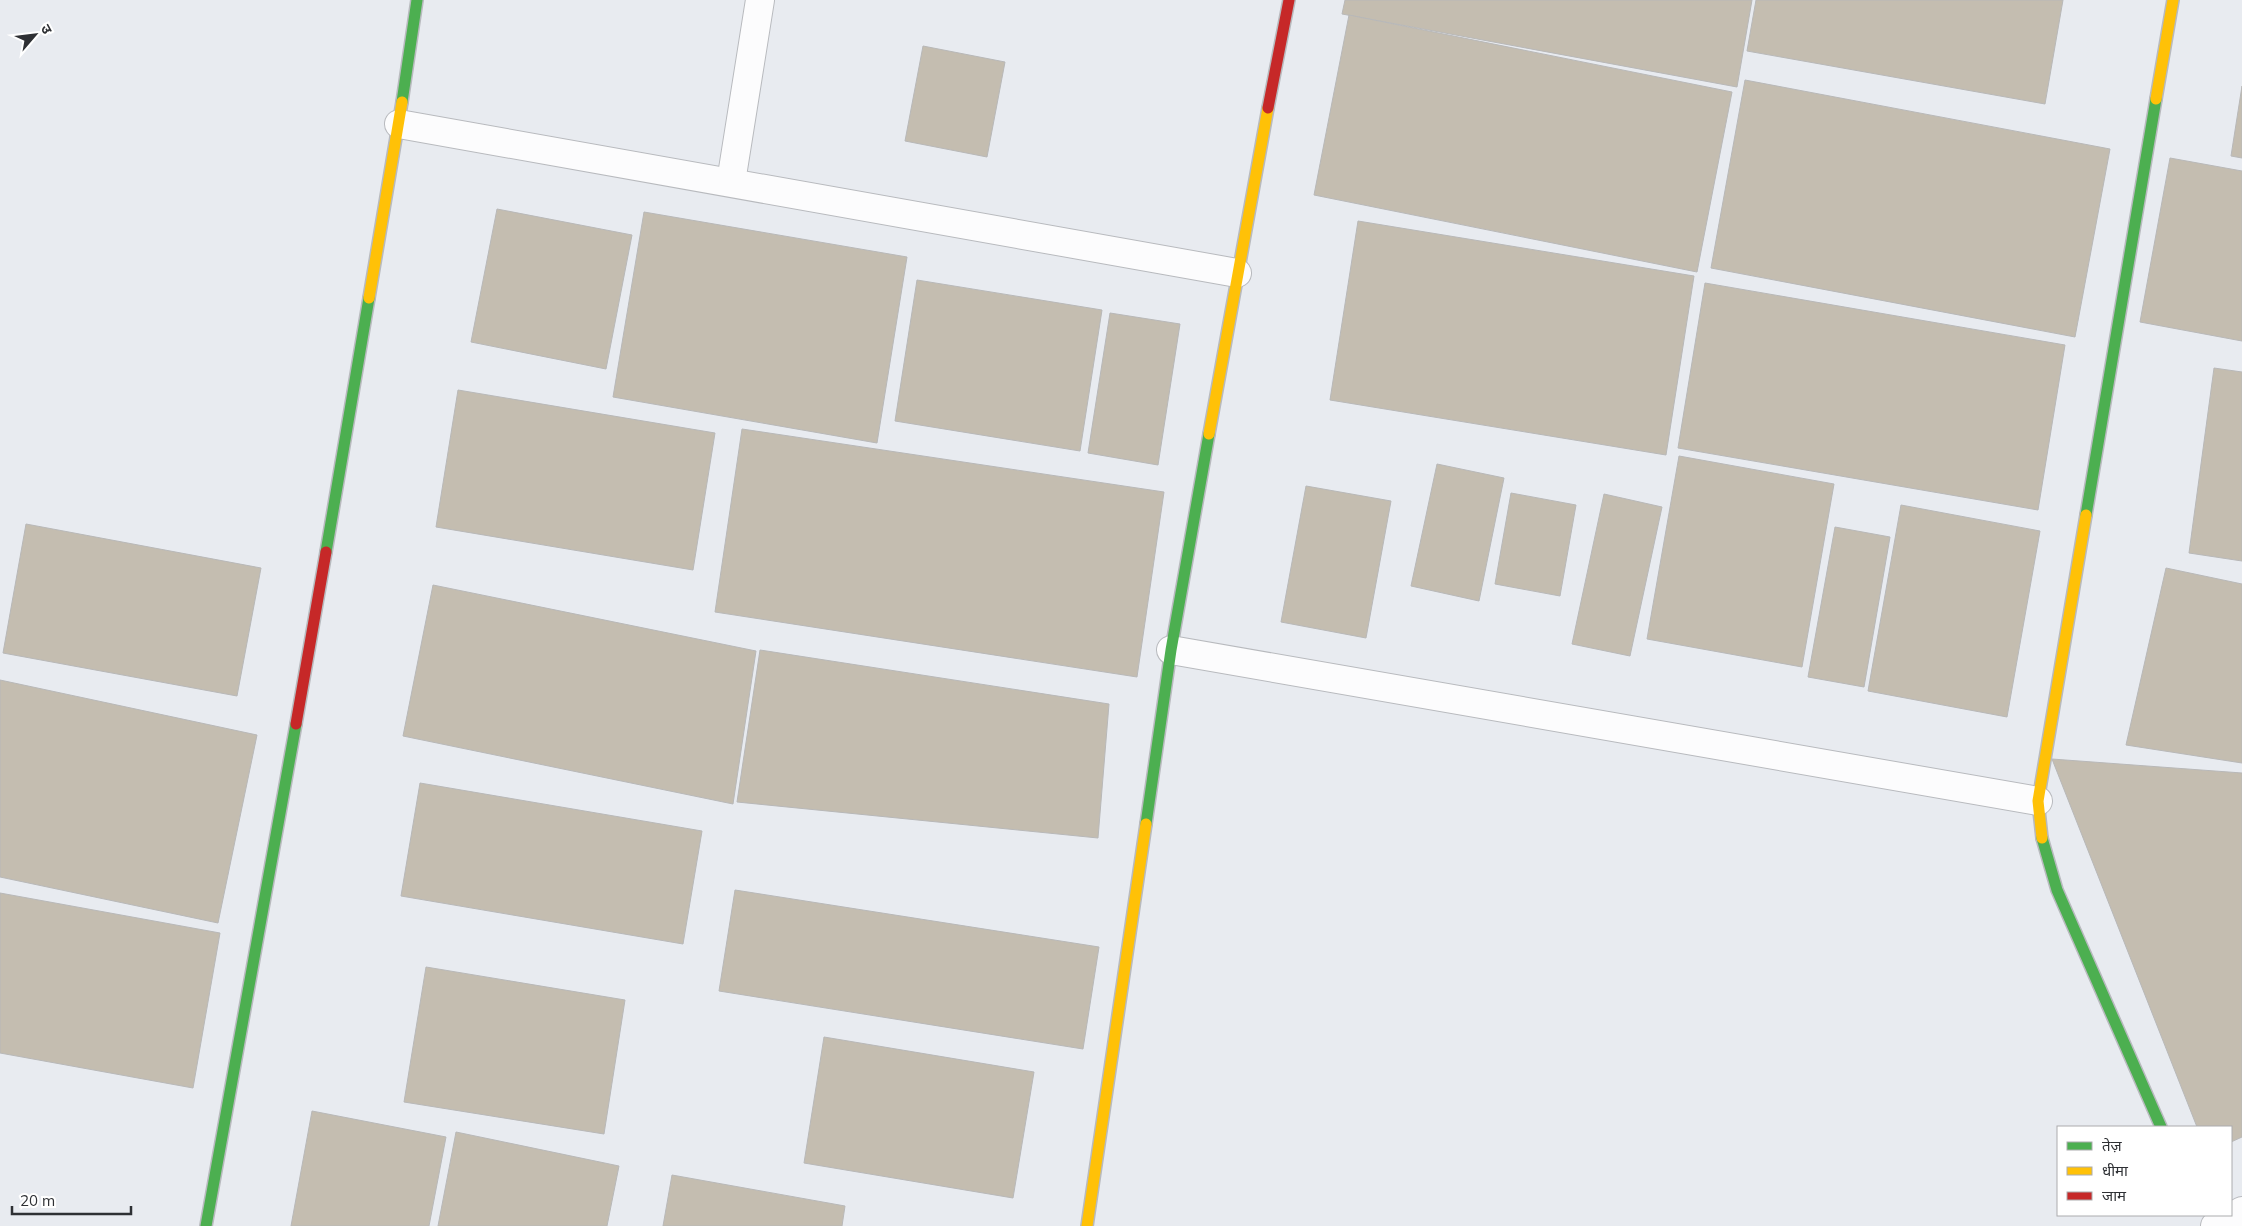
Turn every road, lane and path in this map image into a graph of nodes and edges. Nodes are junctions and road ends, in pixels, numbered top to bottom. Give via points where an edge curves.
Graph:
1 (417, 0) edge
2 (760, 0) edge
3 (1289, 0) edge
4 (2173, 0) edge
5 (399, 124) junction
6 (731, 182) junction
7 (1237, 273) junction
8 (1171, 650) junction
9 (2038, 801) junction
10 (2160, 1126) edge
11 (2232, 1216) edge
12 (206, 1226) edge
13 (1087, 1226) edge
14 (2215, 1226) edge

1 - 5 street
2 - 6 street
3 - 7 street
4 - 9 street
5 - 6 street
5 - 12 street
6 - 7 street
7 - 8 street
8 - 9 street
8 - 13 street
9 - 10 street via 2043,846 2057,890
11 - 14 street

